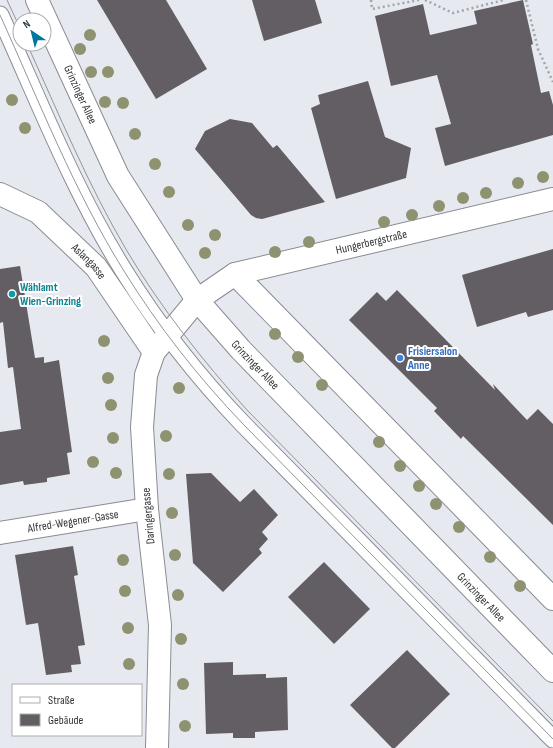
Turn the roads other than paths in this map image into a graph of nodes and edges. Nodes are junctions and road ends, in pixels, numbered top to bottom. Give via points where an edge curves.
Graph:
1 (37, 0) edge
2 (0, 15) edge
3 (0, 194) edge
4 (553, 199) edge
5 (235, 274) junction
6 (197, 300) junction
7 (168, 335) junction
8 (154, 352) junction
9 (147, 509) junction
10 (0, 533) edge
11 (553, 599) edge
12 (553, 671) edge
13 (553, 739) edge
14 (158, 748) edge

1 - 6 street, Grinzinger Allee via 118,176
2 - 7 lane via 100,229 127,275
3 - 8 street, Aslangasse via 38,212 96,267
4 - 5 street, Hungerbergstraße
5 - 6 street, Hungerbergstraße
5 - 11 street
6 - 7 street, Daringergasse
6 - 12 street, Grinzinger Allee via 241,350
7 - 8 street, Daringergasse
7 - 13 lane via 204,381 243,424
8 - 9 street, Daringergasse via 146,375 142,427
9 - 10 street, Alfred-Wegener-Gasse
9 - 14 street, Daringergasse via 160,625

